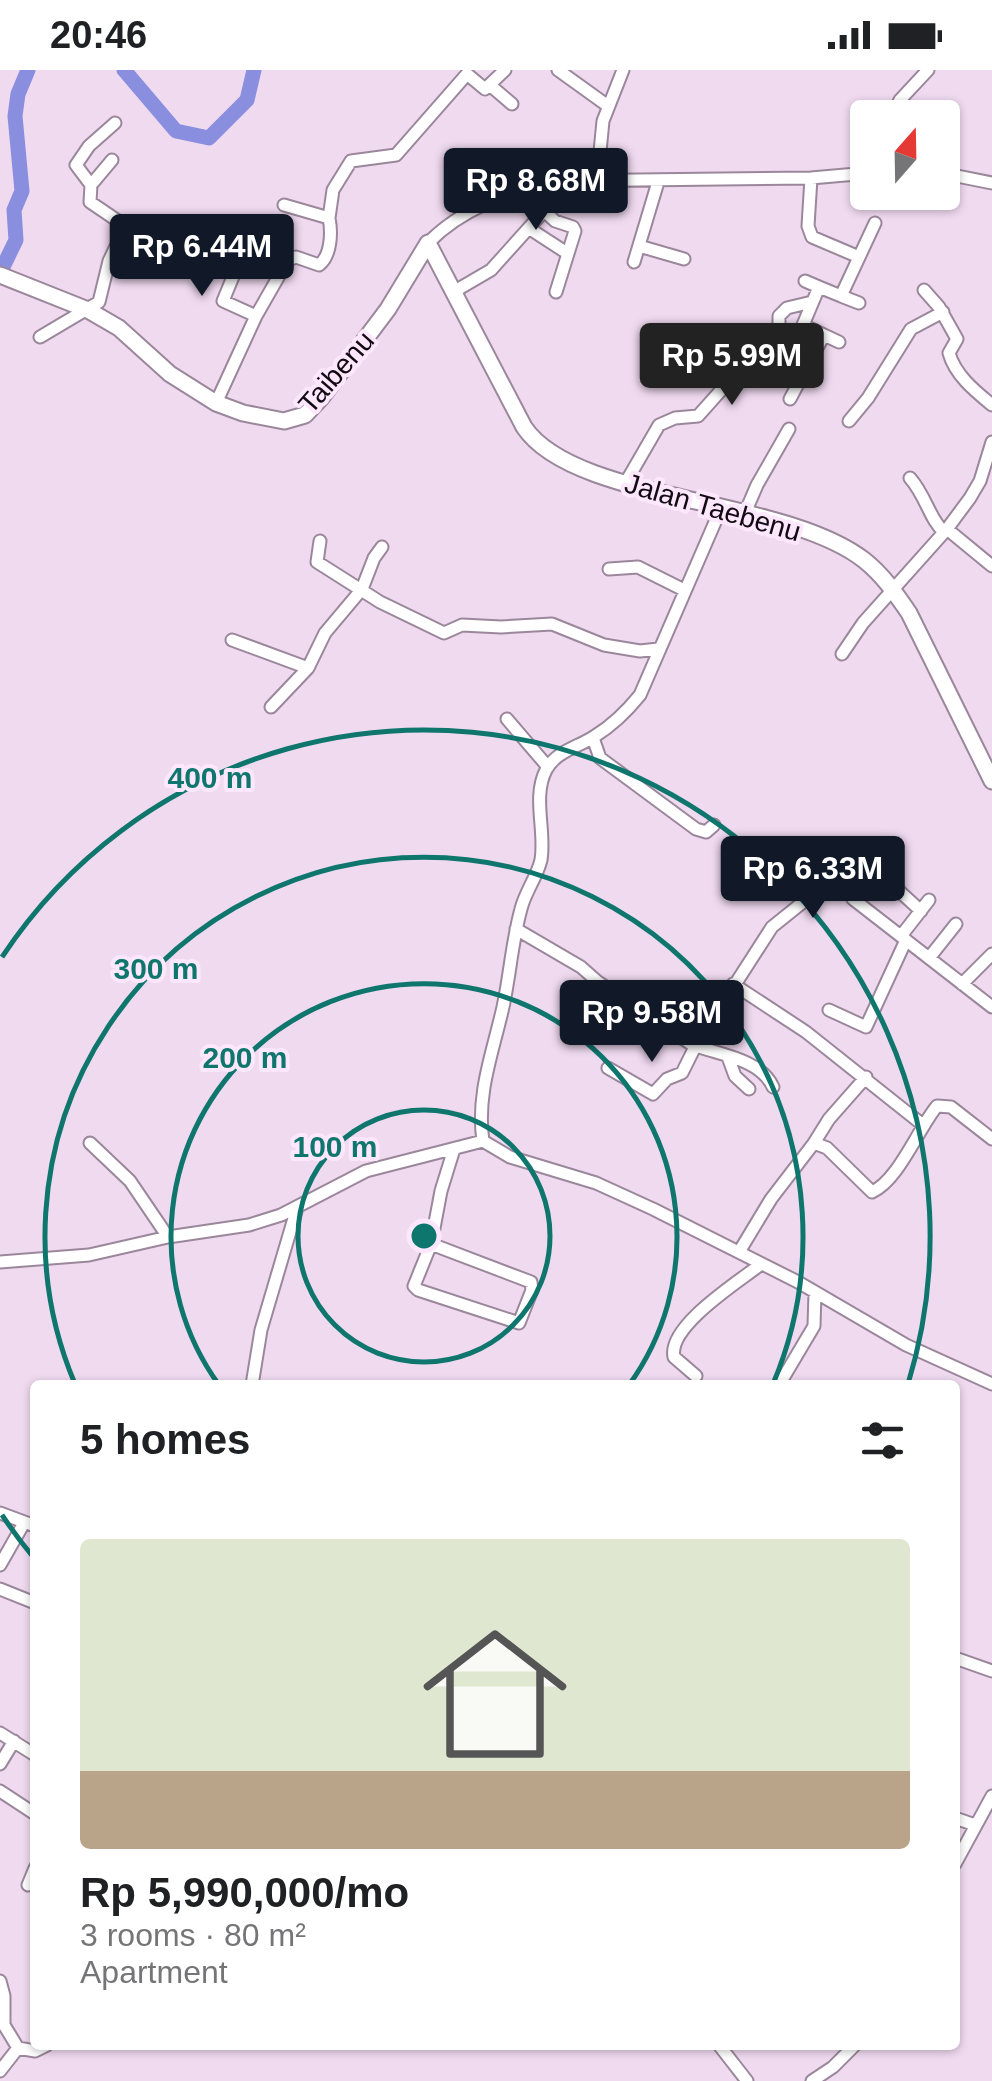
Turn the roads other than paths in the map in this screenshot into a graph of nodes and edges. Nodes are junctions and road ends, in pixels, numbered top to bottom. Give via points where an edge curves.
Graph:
1 (504, 70) edge
2 (558, 70) edge
3 (623, 70) edge
4 (928, 70) edge
5 (465, 72) edge
6 (491, 86) junction
7 (901, 100) edge
8 (512, 104) dead end
9 (608, 106) junction
10 (115, 123) dead end
11 (112, 160) dead end
12 (850, 175) edge
13 (960, 176) edge
14 (811, 178) junction
15 (552, 182) junction
16 (597, 182) junction
17 (658, 182) junction
18 (992, 182) edge
19 (90, 185) junction
20 (284, 205) dead end
21 (544, 211) junction
22 (329, 218) junction
23 (875, 223) dead end
24 (530, 229) junction
25 (123, 232) junction
26 (428, 243) junction
27 (639, 246) junction
28 (244, 248) dead end
29 (567, 252) junction
30 (859, 256) junction
31 (684, 259) dead end
32 (239, 262) junction
33 (634, 262) dead end
34 (2, 276) edge
35 (805, 281) dead end
36 (820, 287) junction
37 (924, 290) dead end
38 (454, 291) junction
39 (556, 292) dead end
40 (841, 296) junction
41 (812, 302) junction
42 (859, 303) dead end
43 (88, 310) junction
44 (943, 312) junction
45 (256, 316) junction
46 (824, 336) junction
47 (40, 338) dead end
48 (840, 342) dead end
49 (765, 352) junction
50 (805, 371) junction
51 (790, 399) dead end
52 (216, 403) junction
53 (992, 405) edge
54 (848, 421) dead end
55 (788, 429) dead end
56 (992, 442) edge
57 (910, 478) dead end
58 (626, 482) junction
59 (722, 506) junction
60 (745, 512) junction
61 (946, 531) junction
62 (320, 541) dead end
63 (382, 548) dead end
64 (992, 566) edge
65 (609, 568) dead end
66 (893, 588) junction
67 (362, 589) junction
68 (684, 590) junction
69 (232, 640) dead end
70 (658, 649) junction
71 (842, 654) dead end
72 (308, 668) junction
73 (271, 707) dead end
74 (506, 719) dead end
75 (593, 738) junction
76 (548, 767) junction
77 (992, 780) edge
78 (714, 825) dead end
79 (846, 879) dead end
80 (886, 879) dead end
81 (853, 899) dead end
82 (956, 924) dead end
83 (516, 929) junction
84 (903, 938) junction
85 (992, 954) edge
86 (929, 958) junction
87 (734, 984) junction
88 (962, 984) junction
89 (992, 1007) edge
90 (829, 1010) dead end
91 (697, 1043) junction
92 (728, 1057) junction
93 (608, 1068) dead end
94 (866, 1078) junction
95 (773, 1087) dead end
96 (749, 1089) dead end
97 (923, 1125) junction
98 (992, 1139) edge
99 (484, 1141) junction
100 (814, 1143) junction
101 (90, 1144) dead end
102 (454, 1149) junction
103 (297, 1208) junction
104 (168, 1237) junction
105 (432, 1244) junction
106 (739, 1252) junction
107 (0, 1262) edge
108 (762, 1264) junction
109 (814, 1292) junction
110 (696, 1376) dead end
111 (253, 1380) edge
112 (782, 1380) edge
113 (992, 1384) edge
114 (0, 1513) edge
115 (29, 1525) edge
116 (0, 1565) edge
117 (0, 1589) edge
118 (30, 1601) edge
119 (960, 1660) edge
120 (992, 1671) edge
121 (0, 1733) edge
122 (14, 1742) junction
123 (30, 1752) edge
124 (0, 1764) edge
125 (0, 1790) edge
126 (992, 1796) edge
127 (30, 1811) edge
128 (960, 1820) edge
129 (975, 1824) junction
130 (960, 1854) edge
131 (30, 1880) edge
132 (28, 1885) dead end
133 (0, 1981) edge
134 (18, 2048) junction
135 (39, 2050) edge
136 (723, 2050) edge
137 (850, 2050) edge
138 (0, 2071) edge
139 (818, 2079) edge
140 (748, 2081) edge

1 - 6 street
2 - 9 street
3 - 9 street
4 - 7 street
5 - 6 street via 482,88
5 - 22 street via 396,155 351,160 333,190
6 - 8 street
9 - 16 street
10 - 19 street via 77,160
11 - 19 street
12 - 14 street
13 - 18 street
14 - 17 street
14 - 30 street via 812,237
15 - 16 street
15 - 21 street
15 - 26 street via 461,215
16 - 17 street
17 - 27 street
19 - 25 street via 90,202 118,220
20 - 22 street
21 - 24 street
21 - 29 street via 574,228
22 - 45 street via 322,264 288,260
23 - 30 street
24 - 29 street
24 - 38 street via 487,274
25 - 32 street via 212,234 220,254
25 - 43 street via 102,295
26 - 38 main road, Jalan Taebenu
26 - 52 main road, Taibenu via 388,310 305,415 284,421
27 - 31 street
27 - 33 street
28 - 32 street
29 - 39 street
30 - 40 street
32 - 45 street via 219,299
34 - 43 main road, Taibenu
35 - 36 street
36 - 40 street
36 - 41 street
37 - 44 street
38 - 58 main road, Jalan Taebenu via 534,441 568,464
40 - 42 street
41 - 46 street via 803,325
41 - 49 street via 786,308 779,316 780,337
43 - 47 street
43 - 52 main road, Taibenu
44 - 53 street via 958,342 951,361
44 - 54 street via 911,329
45 - 52 street
46 - 48 street
46 - 50 street
49 - 50 street
49 - 58 street via 698,416 659,425
50 - 51 street
55 - 60 street
56 - 61 street via 976,489
57 - 61 street
58 - 59 main road, Jalan Taebenu
59 - 60 main road, Jalan Taebenu
59 - 68 street
60 - 66 main road, Jalan Taebenu via 856,554
61 - 64 street
61 - 66 street
62 - 67 street via 317,562
63 - 67 street
65 - 68 street via 638,567
66 - 71 street
66 - 77 main road, Jalan Taebenu
67 - 70 street via 444,633 462,624 552,624 604,645
67 - 72 street via 328,628
68 - 70 street
69 - 72 street
70 - 75 street via 640,695
72 - 73 street
74 - 76 street
75 - 76 street
75 - 78 street via 600,758 696,829 706,832
76 - 83 street via 540,802 541,860
79 - 87 street via 828,882 780,920
80 - 84 street via 925,906
81 - 84 street
82 - 86 street
83 - 91 street via 686,1042
83 - 99 street via 486,1067
84 - 86 street
84 - 90 street via 866,1027
85 - 88 street
86 - 88 street
87 - 91 street
87 - 94 street
88 - 89 street
91 - 92 street
91 - 93 street via 682,1073 653,1094
92 - 95 street via 762,1071
92 - 96 street
94 - 97 street
94 - 100 street
97 - 98 street via 944,1104
97 - 100 street via 872,1192
99 - 102 street
99 - 106 street via 510,1157 596,1183
100 - 106 street
101 - 104 street via 130,1182
102 - 103 street via 366,1171
102 - 105 street
103 - 104 street via 249,1224
103 - 111 street
104 - 107 street via 89,1255
105 - 105 street via 416,1289 519,1323 531,1282
106 - 108 street
108 - 109 street
108 - 110 street via 704,1307 675,1342 674,1356
109 - 112 street via 814,1326
109 - 113 street
114 - 115 street
115 - 116 street
117 - 118 street
119 - 120 street
121 - 122 street
122 - 123 street
122 - 124 street
125 - 127 street
126 - 129 street
128 - 129 street
129 - 130 street
131 - 132 street
133 - 134 street via 4,2025
134 - 135 street
134 - 138 street
136 - 140 street
137 - 139 street

